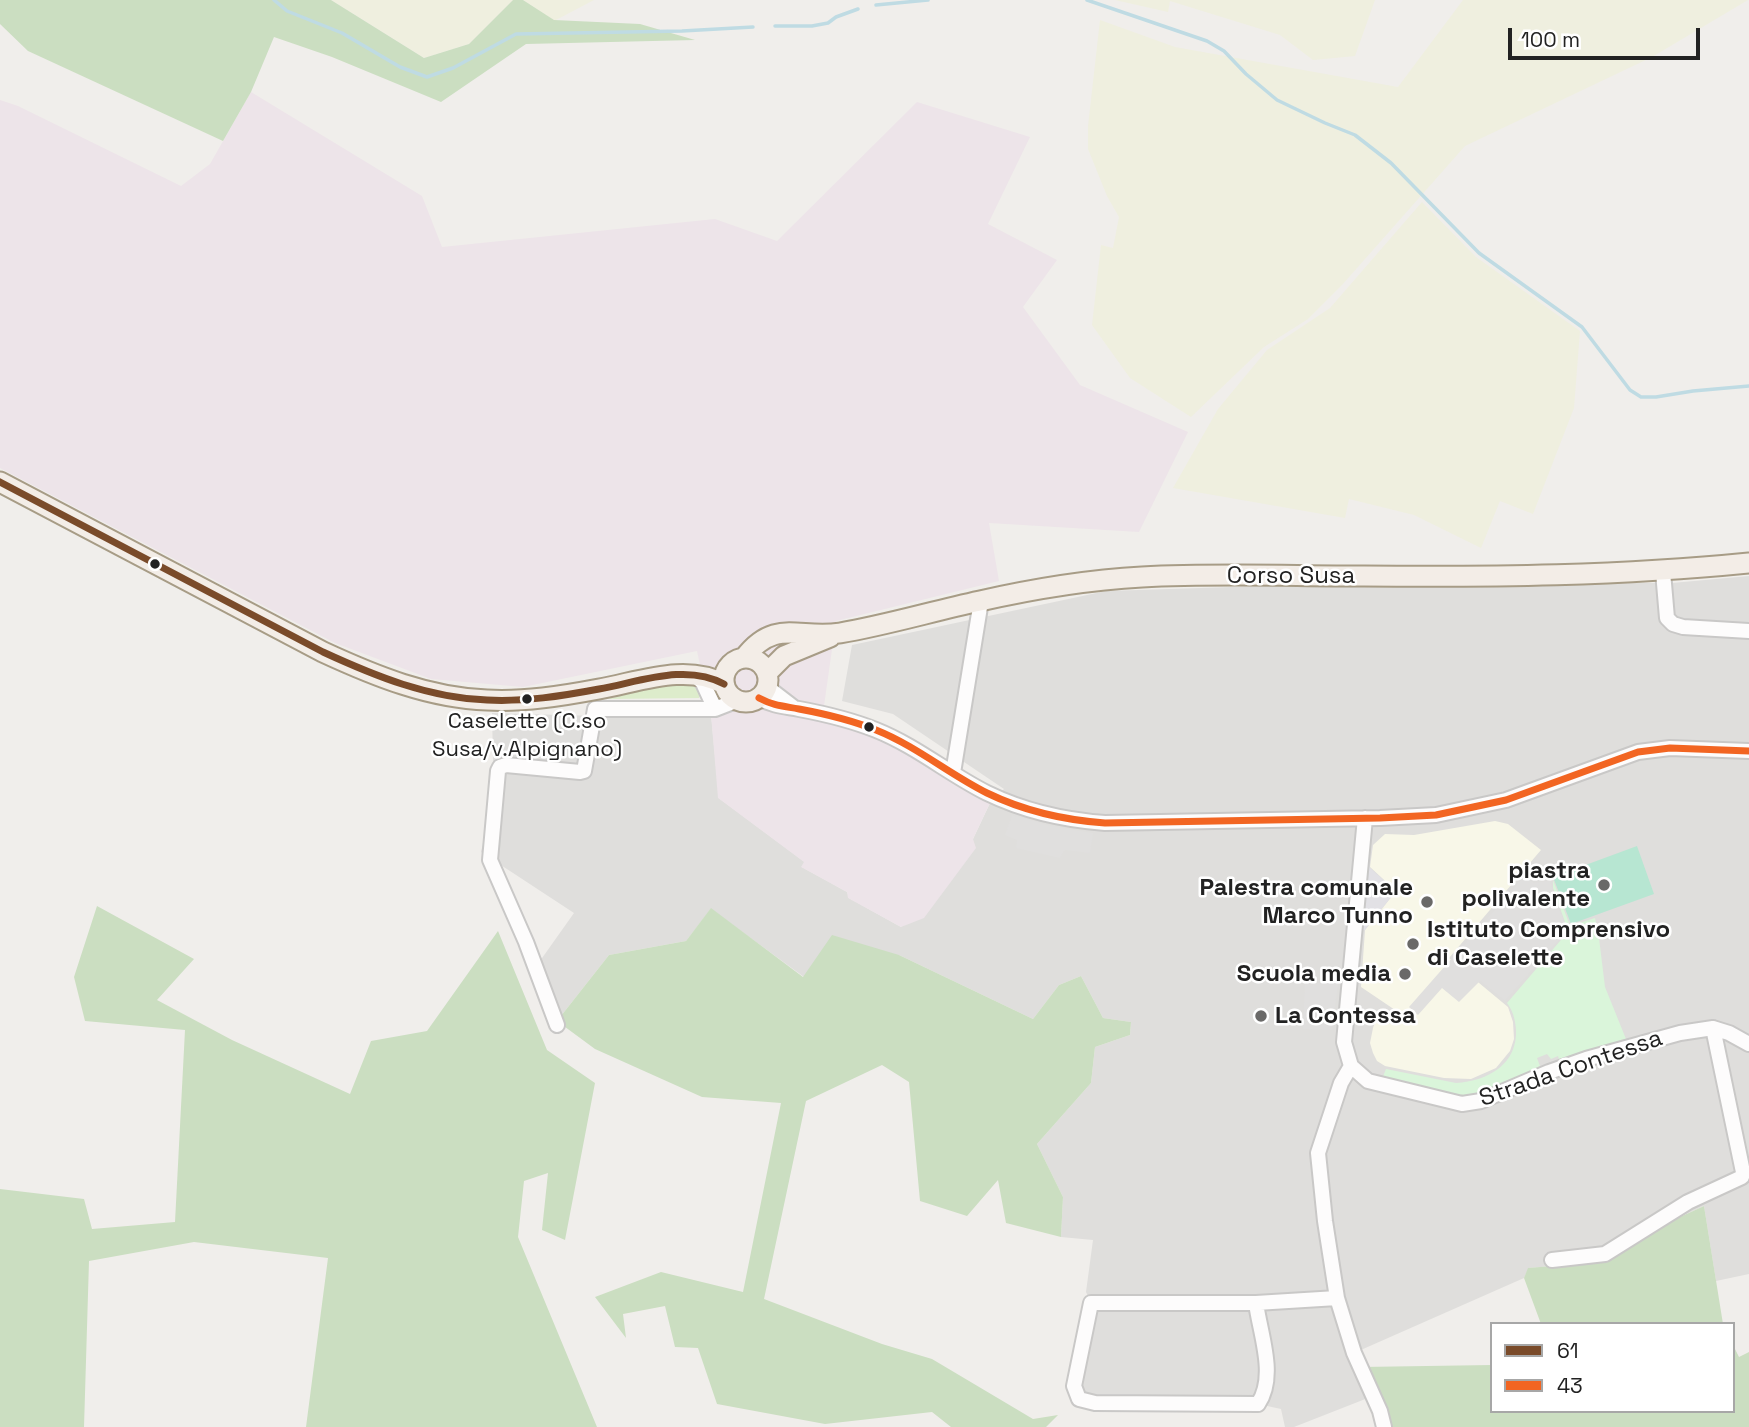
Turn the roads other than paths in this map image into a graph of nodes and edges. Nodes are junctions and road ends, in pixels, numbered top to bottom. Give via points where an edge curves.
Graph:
1 (0, 482) edge
2 (1749, 563) edge
3 (1663, 572) junction
4 (981, 601) junction
5 (1749, 631) edge
6 (786, 632) junction
7 (838, 634) junction
8 (784, 656) junction
9 (738, 661) junction
10 (665, 675) junction
11 (764, 686) junction
12 (723, 697) junction
13 (1749, 751) edge
14 (953, 773) junction
15 (1365, 818) junction
16 (557, 1025) dead end
17 (1713, 1028) junction
18 (1749, 1044) edge
19 (1351, 1066) junction
20 (1552, 1260) dead end
21 (1337, 1298) junction
22 (1256, 1303) junction
23 (1384, 1427) edge

1 - 10 main road via 323,652 371,674 429,692 486,700 542,699
2 - 3 main road, Corso Susa
3 - 4 main road, Corso Susa via 1521,577 1140,577
3 - 5 street via 1667,618 1673,624
4 - 7 main road, Corso Susa
4 - 14 street
6 - 7 main road, Corso Susa
6 - 8 street
6 - 9 main road, Corso Susa via 759,641
7 - 8 main road, Corso Susa
8 - 11 main road, Corso Susa
9 - 10 main road via 697,664
9 - 11 main road via 758,662
9 - 12 main road via 724,677
10 - 12 main road via 707,676
11 - 12 main road via 745,702
11 - 14 street via 778,707 877,730
12 - 16 street via 609,702 593,713 584,771 500,767 490,860
13 - 15 street via 1646,751 1506,800 1436,815
14 - 15 street via 1025,808 1086,821
15 - 19 street via 1344,1031
17 - 18 street
17 - 19 street, Strada Contessa via 1587,1059 1472,1103 1382,1086
17 - 20 street via 1742,1177 1688,1202 1605,1254
19 - 21 street via 1318,1153
21 - 22 street
21 - 23 street
22 - 22 street via 1091,1303 1074,1386 1079,1399 1095,1403 1258,1404 1267,1391 1267,1371

